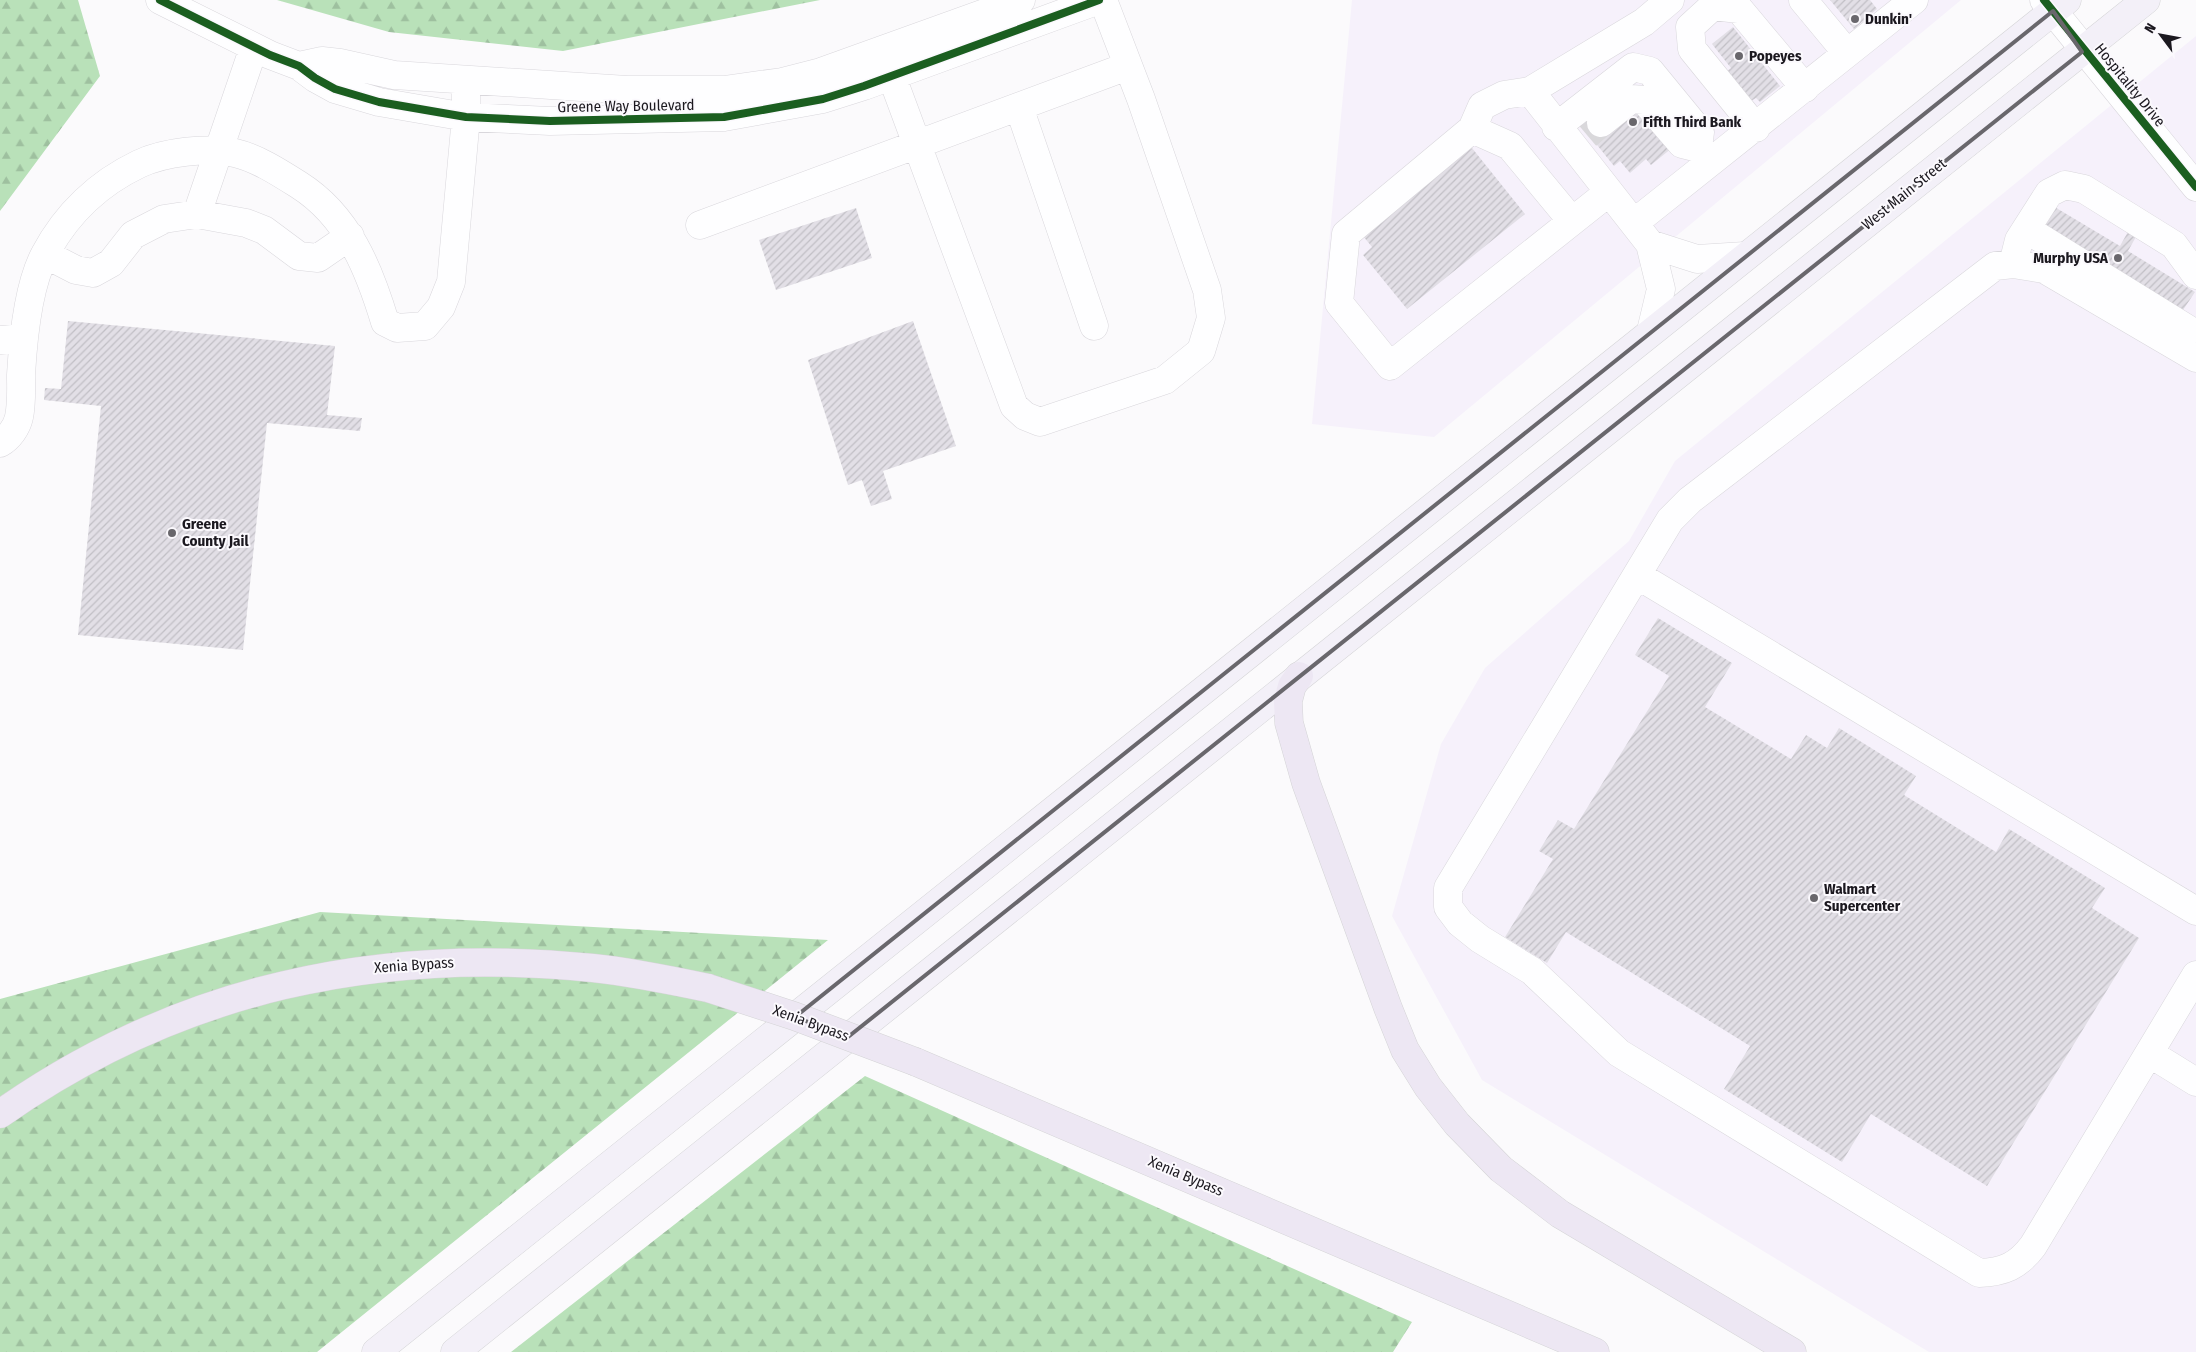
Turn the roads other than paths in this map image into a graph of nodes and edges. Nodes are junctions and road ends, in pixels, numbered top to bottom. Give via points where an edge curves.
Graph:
1 (160, 0) edge
2 (1099, 0) edge
3 (1103, 0) edge
4 (1670, 0) edge
5 (1803, 0) edge
6 (2146, 0) edge
7 (1016, 1) edge
8 (2055, 4) edge
9 (1897, 5) edge
10 (1697, 8) edge
11 (1022, 28) junction
12 (882, 50) junction
13 (2084, 50) junction
14 (262, 51) junction
15 (1847, 53) junction
16 (299, 66) junction
17 (1128, 66) junction
18 (892, 76) junction
19 (466, 80) junction
20 (1805, 88) junction
21 (1530, 92) junction
22 (1019, 107) junction
23 (466, 116) junction
24 (1756, 128) junction
25 (1472, 129) junction
26 (1579, 133) junction
27 (916, 146) junction
28 (227, 153) junction
29 (1704, 156) junction
30 (2196, 187) edge
31 (1609, 192) junction
32 (205, 216) junction
33 (1572, 221) junction
34 (700, 226) dead end
35 (2026, 229) junction
36 (1642, 234) junction
37 (350, 236) junction
38 (45, 254) junction
39 (1745, 256) junction
40 (2013, 264) junction
41 (2196, 275) edge
42 (1094, 326) dead end
43 (1651, 331) junction
44 (2190, 338) edge
45 (12, 339) edge
46 (0, 443) edge
47 (1637, 575) junction
48 (1299, 676) junction
49 (2196, 911) edge
50 (2196, 975) edge
51 (2149, 1053) junction
52 (2196, 1082) edge
53 (0, 1114) edge
54 (376, 1352) edge
55 (455, 1352) edge
56 (1596, 1352) edge
57 (1792, 1352) edge

1 - 14 street, Greene Way Boulevard
2 - 11 street, Greene Way Boulevard
3 - 17 street
4 - 21 street via 1644,22
5 - 15 street
6 - 13 main road, West Main Street
7 - 11 street
7 - 12 street, Greene Way Boulevard
8 - 13 street, Hospitality Drive
8 - 39 main road
9 - 15 street
10 - 20 street via 1739,9
10 - 24 street via 1690,27 1692,49
11 - 18 street, Greene Way Boulevard
12 - 18 street
12 - 19 street, Greene Way Boulevard via 782,82 724,90 626,90
13 - 30 street, Hospitality Drive
13 - 48 main road, West Main Street
14 - 16 street, Greene Way Boulevard
14 - 28 street
15 - 20 street
16 - 19 street, Greene Way Boulevard via 322,61 394,76
16 - 23 street, Greene Way Boulevard via 335,89 379,102
17 - 22 street
17 - 27 street via 1207,290 1211,318 1201,351 1165,380 1040,422 1025,416 1014,406
18 - 23 street, Greene Way Boulevard via 823,99 724,117 550,121
18 - 27 street
19 - 23 street
20 - 24 street
21 - 25 street via 1504,95 1482,106
21 - 26 street
22 - 27 street
22 - 42 street
23 - 37 street via 451,282 441,307 425,326 397,328 385,322 371,276
24 - 29 street
25 - 33 street via 1510,146
25 - 33 street via 1346,234 1339,302 1390,366
26 - 29 street via 1631,99 1644,100 1682,144
26 - 29 street via 1633,67 1650,71 1700,132
26 - 31 street
27 - 34 street
28 - 32 street
28 - 37 street via 279,172 306,190 331,211
28 - 38 street via 155,156 121,172 82,200
29 - 36 street
31 - 33 street
31 - 36 street
32 - 37 street via 246,222 264,230 299,256 318,258
32 - 38 street via 164,219 133,235 110,263 93,273 76,270
35 - 40 street via 2019,240
35 - 41 street via 2049,193 2065,185 2084,189 2174,244
35 - 44 street
36 - 39 street via 1697,259
36 - 43 street via 1661,289
38 - 45 street
39 - 43 main road
40 - 44 street via 2044,269
40 - 47 street via 1995,266 1690,500 1670,520
43 - 54 main road
45 - 46 street via 19,418 14,430
47 - 49 street
47 - 51 street via 1448,888 1448,908 1460,923 1532,971 1619,1053 1979,1273 1996,1272 2022,1260
48 - 55 main road, West Main Street
48 - 57 highway via 1292,686 1288,708 1300,766 1388,1008 1405,1050 1428,1087 1457,1124 1501,1169 1560,1214
50 - 51 street
51 - 52 street
53 - 56 highway, Xenia Bypass, bridge via 43,1086 146,1031 240,996 332,974 440,962 526,962 622,972 708,988 916,1062

